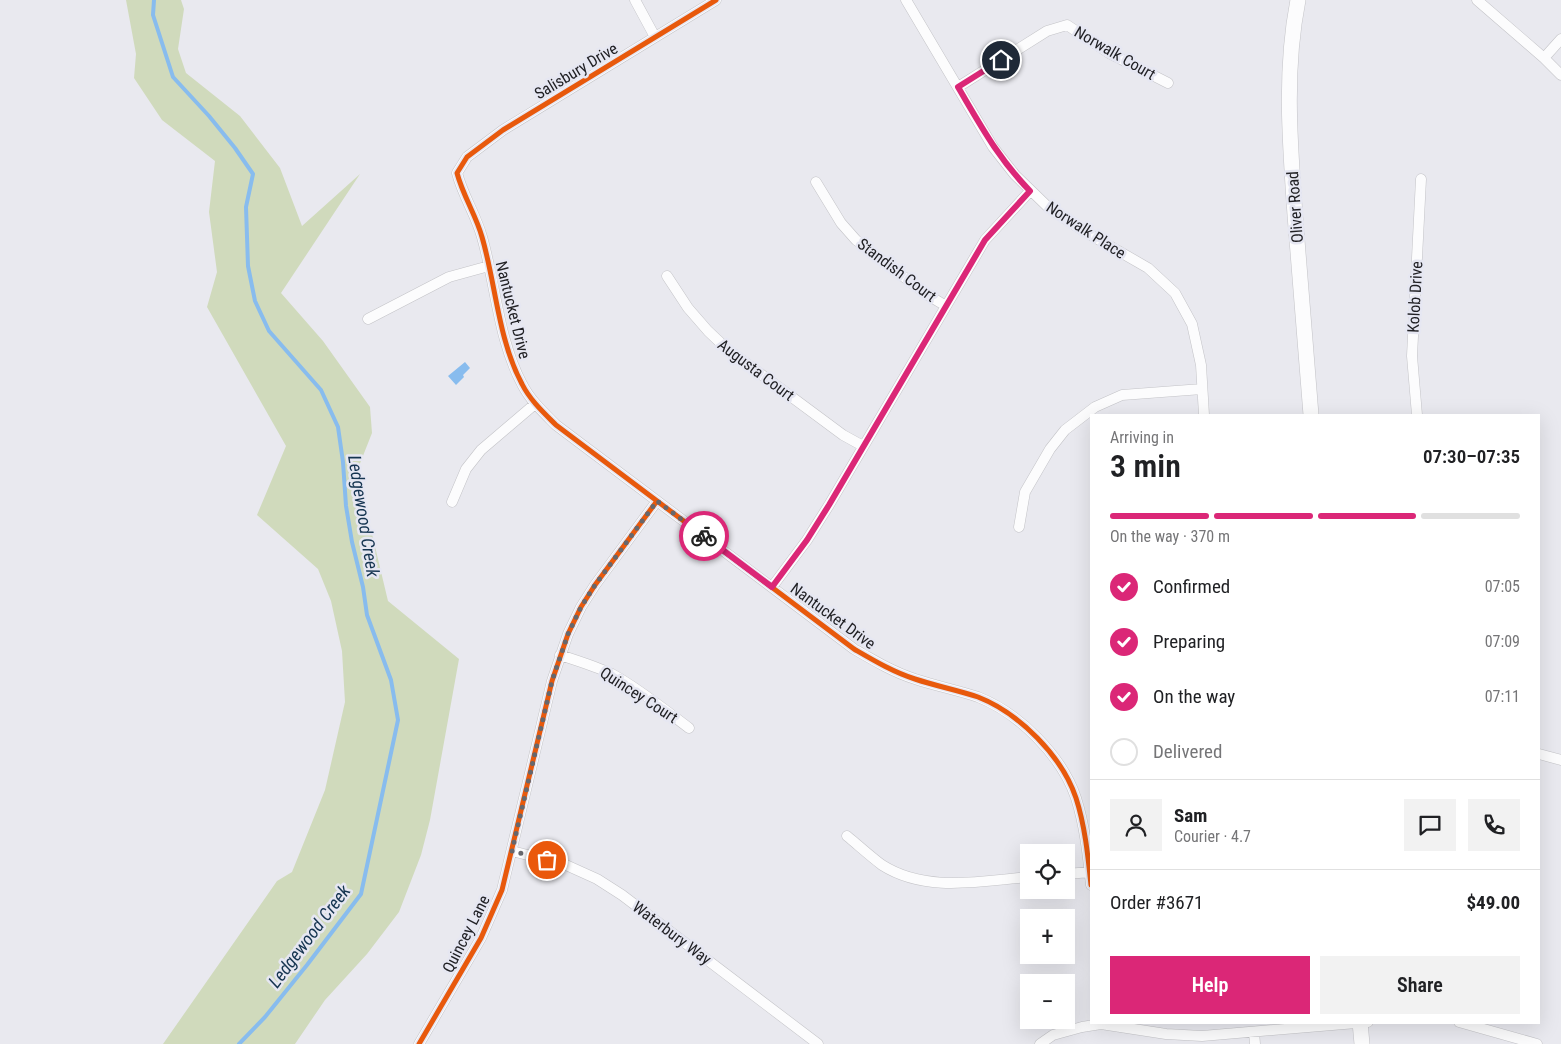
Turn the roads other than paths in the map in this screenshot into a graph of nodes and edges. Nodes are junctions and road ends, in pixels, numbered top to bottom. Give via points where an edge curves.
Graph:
1 (635, 0) edge
2 (716, 0) edge
3 (906, 0) edge
4 (1298, 0) edge
5 (1477, 0) edge
6 (655, 37) junction
7 (1561, 39) edge
8 (1544, 58) junction
9 (1561, 75) edge
10 (1168, 83) dead end
11 (958, 87) junction
12 (457, 173) joint
13 (1421, 179) dead end
14 (816, 182) dead end
15 (1030, 191) junction
16 (489, 266) junction
17 (667, 276) dead end
18 (946, 306) junction
19 (368, 319) dead end
20 (1202, 389) junction
21 (536, 404) junction
22 (1204, 414) edge
23 (1312, 414) edge
24 (1417, 414) edge
25 (863, 446) junction
26 (657, 501) junction
27 (452, 502) dead end
28 (1019, 527) dead end
29 (772, 587) junction
30 (560, 655) junction
31 (689, 728) dead end
32 (1540, 754) edge
33 (1560, 758) edge
34 (846, 836) dead end
35 (512, 851) junction
36 (1090, 865) edge
37 (1090, 872) edge
38 (1075, 873) edge
39 (1020, 878) edge
40 (1096, 1024) edge
41 (1107, 1024) edge
42 (1351, 1024) edge
43 (1363, 1024) edge
44 (1465, 1024) edge
45 (1254, 1032) junction
46 (419, 1044) edge
47 (818, 1044) edge
48 (1040, 1044) edge
49 (1255, 1044) edge
50 (1362, 1044) edge
51 (1537, 1044) edge

1 - 6 street
2 - 6 street, Salisbury Drive
3 - 11 street, Norwalk Place
4 - 23 street, Oliver Road via 1289,86 1290,139
5 - 8 street
6 - 12 street, Salisbury Drive via 503,130 467,157
7 - 8 street
8 - 9 street
10 - 11 street, Norwalk Court via 1109,53 1067,25 1047,31
11 - 15 street, Norwalk Place via 993,147
12 - 16 street, Nantucket Drive via 461,190 482,236
13 - 24 street, Kolob Drive via 1412,356
14 - 18 street, Standish Court via 841,223 856,240
15 - 18 street via 985,240
15 - 20 street, Norwalk Place via 1082,230 1148,268 1175,293 1192,324 1201,365
16 - 19 street via 449,277
16 - 21 street, Nantucket Drive via 508,352 522,384
17 - 25 street, Augusta Court via 688,308 727,349 843,435
18 - 25 street
20 - 22 street, Norwalk Place
20 - 28 street via 1122,395 1094,407 1065,430 1050,449 1025,492
21 - 26 street, Nantucket Drive via 556,424
21 - 27 street via 481,450 466,469
25 - 29 street via 807,540
26 - 29 street, Nantucket Drive
26 - 30 street, Quincey Lane via 581,607
29 - 36 street, Nantucket Drive via 854,649 882,666 980,698 1005,711 1040,739 1076,797
30 - 31 street, Quincey Court via 614,675
30 - 35 street, Quincey Lane
32 - 33 street
34 - 39 street via 882,865 928,882
35 - 46 street, Quincey Lane via 502,890 482,938
35 - 47 street, Waterbury Way via 566,865 597,879
37 - 38 street
40 - 48 street via 1053,1035
41 - 45 street via 1166,1034 1202,1036
42 - 45 street
43 - 50 street
44 - 51 street
45 - 49 street

